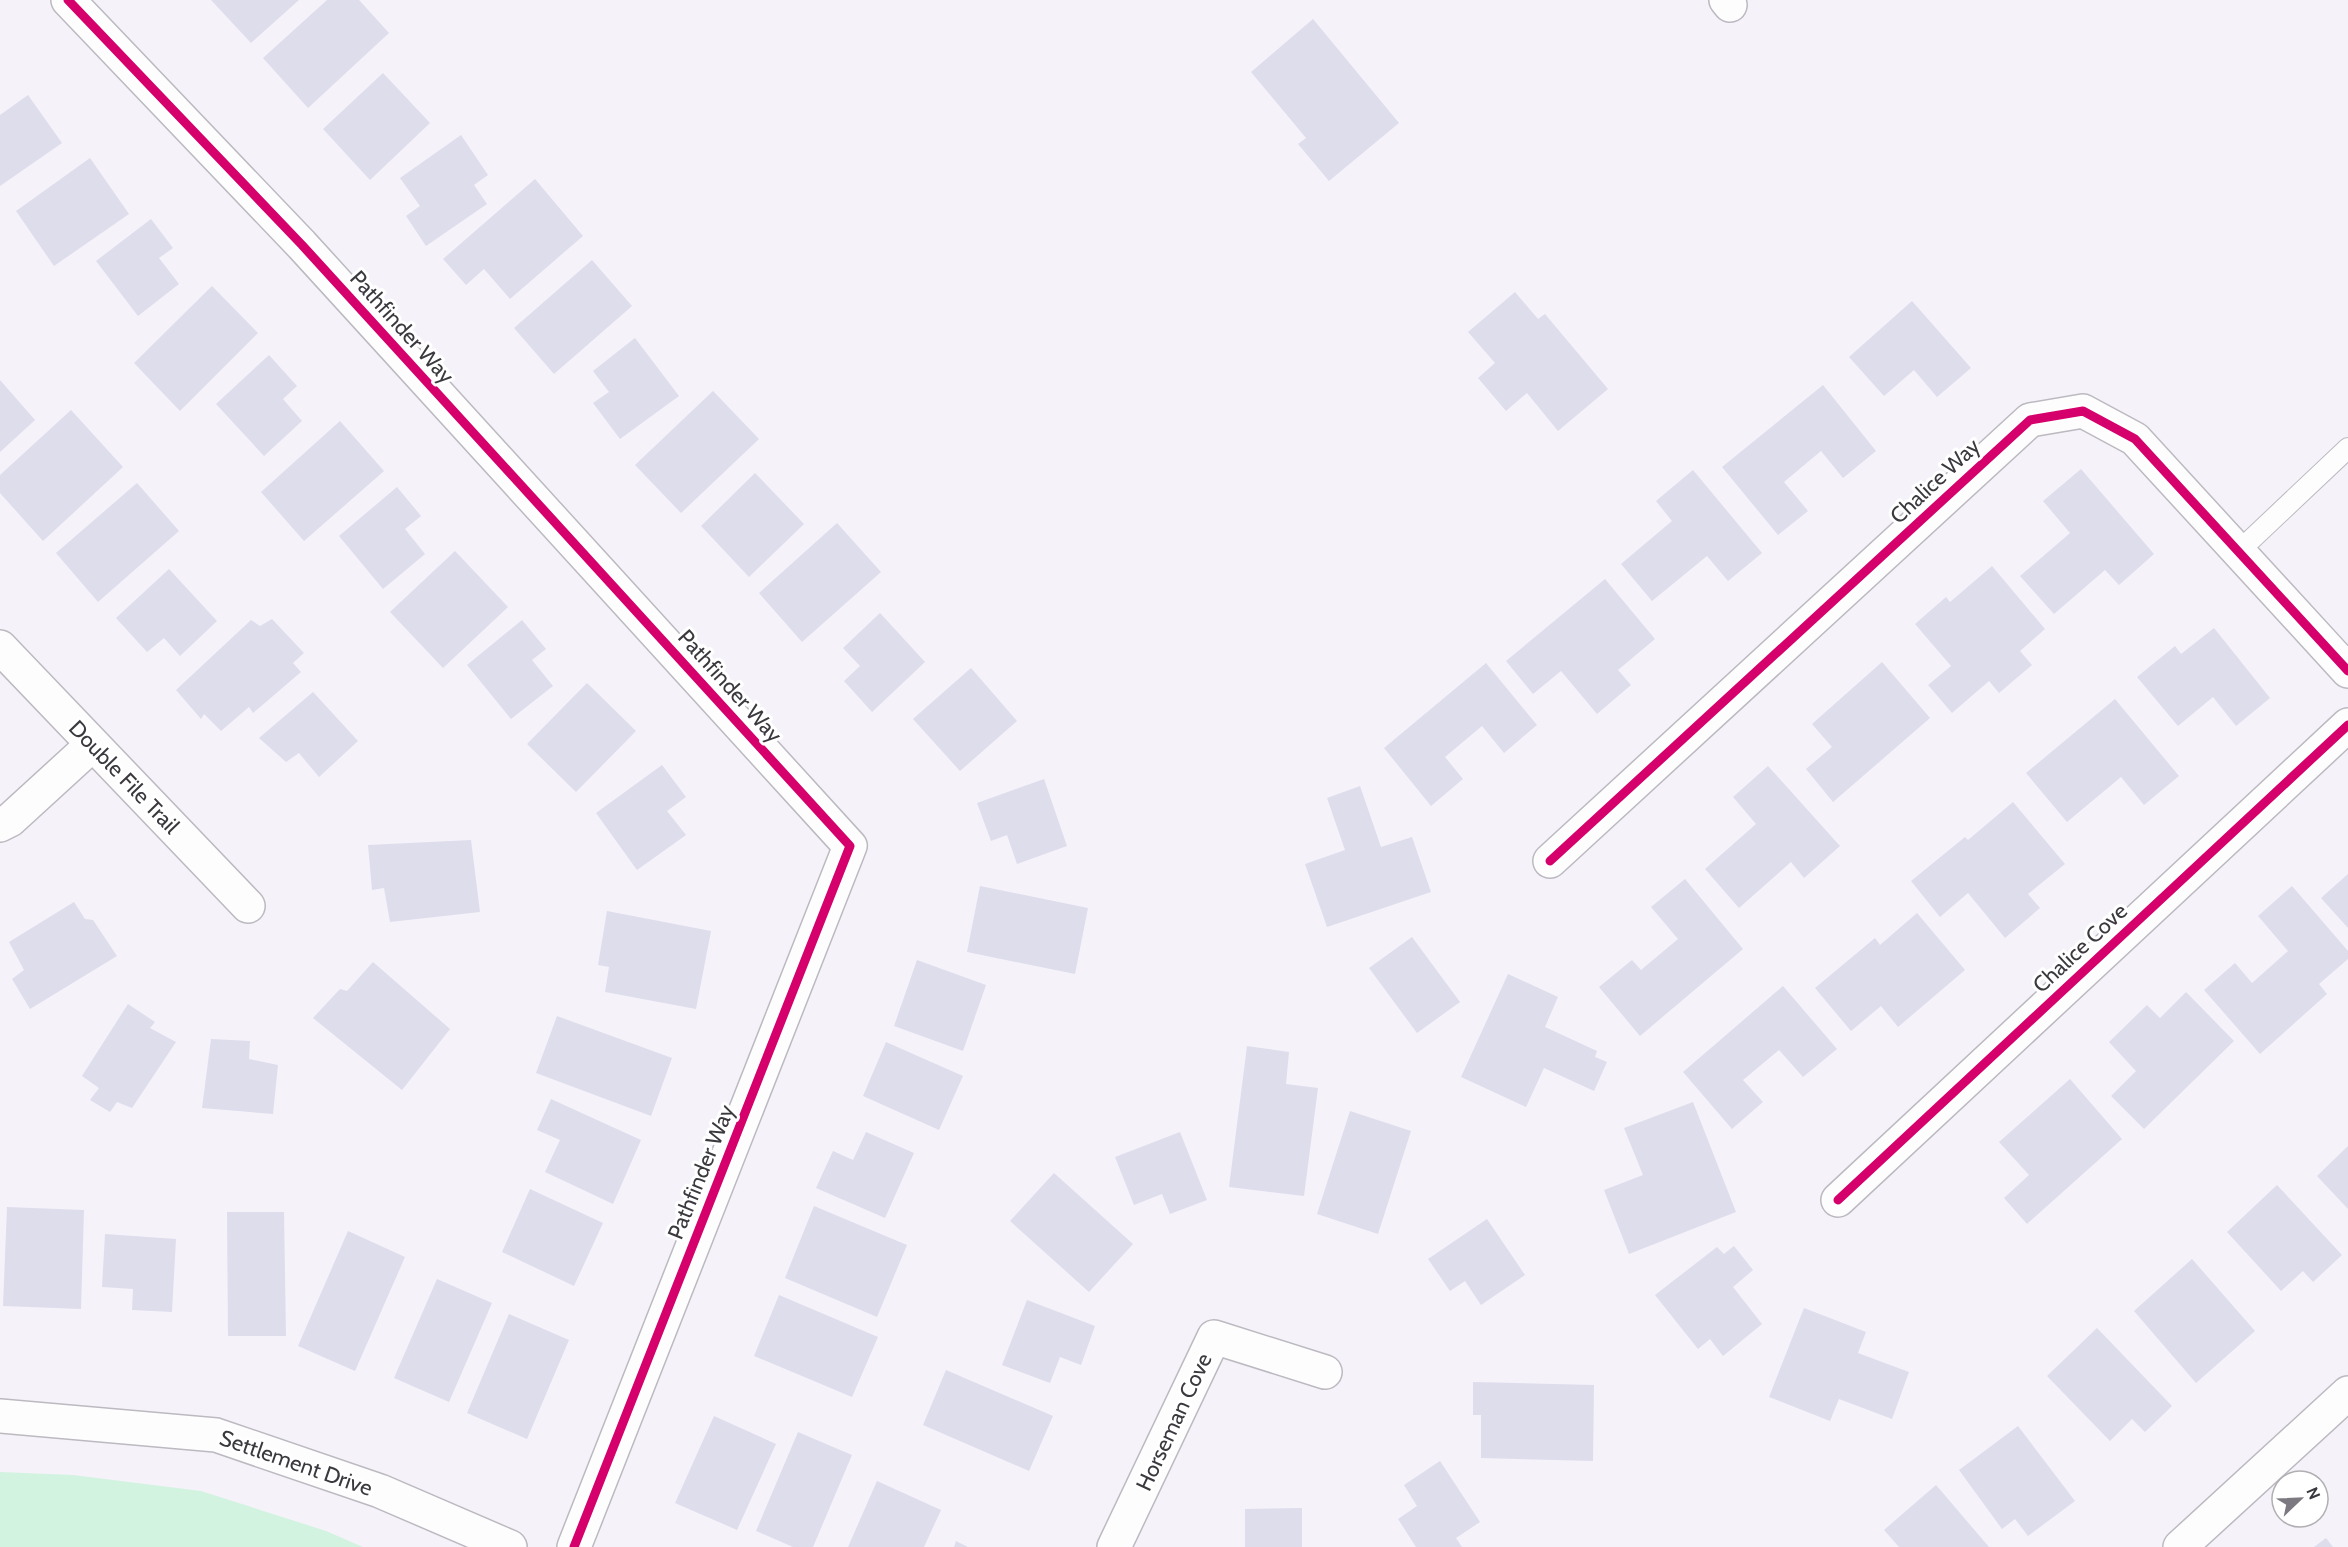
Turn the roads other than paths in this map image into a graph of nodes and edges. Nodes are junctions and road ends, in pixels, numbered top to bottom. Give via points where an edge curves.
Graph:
1 (68, 0) edge
2 (2348, 448) edge
3 (2238, 552) junction
4 (0, 647) edge
5 (2348, 671) edge
6 (2348, 725) edge
7 (92, 745) junction
8 (0, 825) edge
9 (1550, 861) dead end
10 (248, 906) dead end
11 (1838, 1200) dead end
12 (1325, 1372) dead end
13 (2344, 1404) edge
14 (0, 1416) edge
15 (510, 1547) edge
16 (574, 1547) edge
17 (1114, 1547) edge
18 (2180, 1547) edge

1 - 16 street, Pathfinder Way via 302,245 850,846
2 - 3 lane
3 - 5 street, Chalice Way
3 - 9 street, Chalice Way via 2135,439 2082,411 2030,420
4 - 7 street, Double File Trail
6 - 11 street, Chalice Cove
7 - 8 street
7 - 10 street, Double File Trail
12 - 17 street, Horseman Cove via 1214,1337
13 - 18 street
14 - 15 street, Settlement Drive via 216,1435 380,1491

